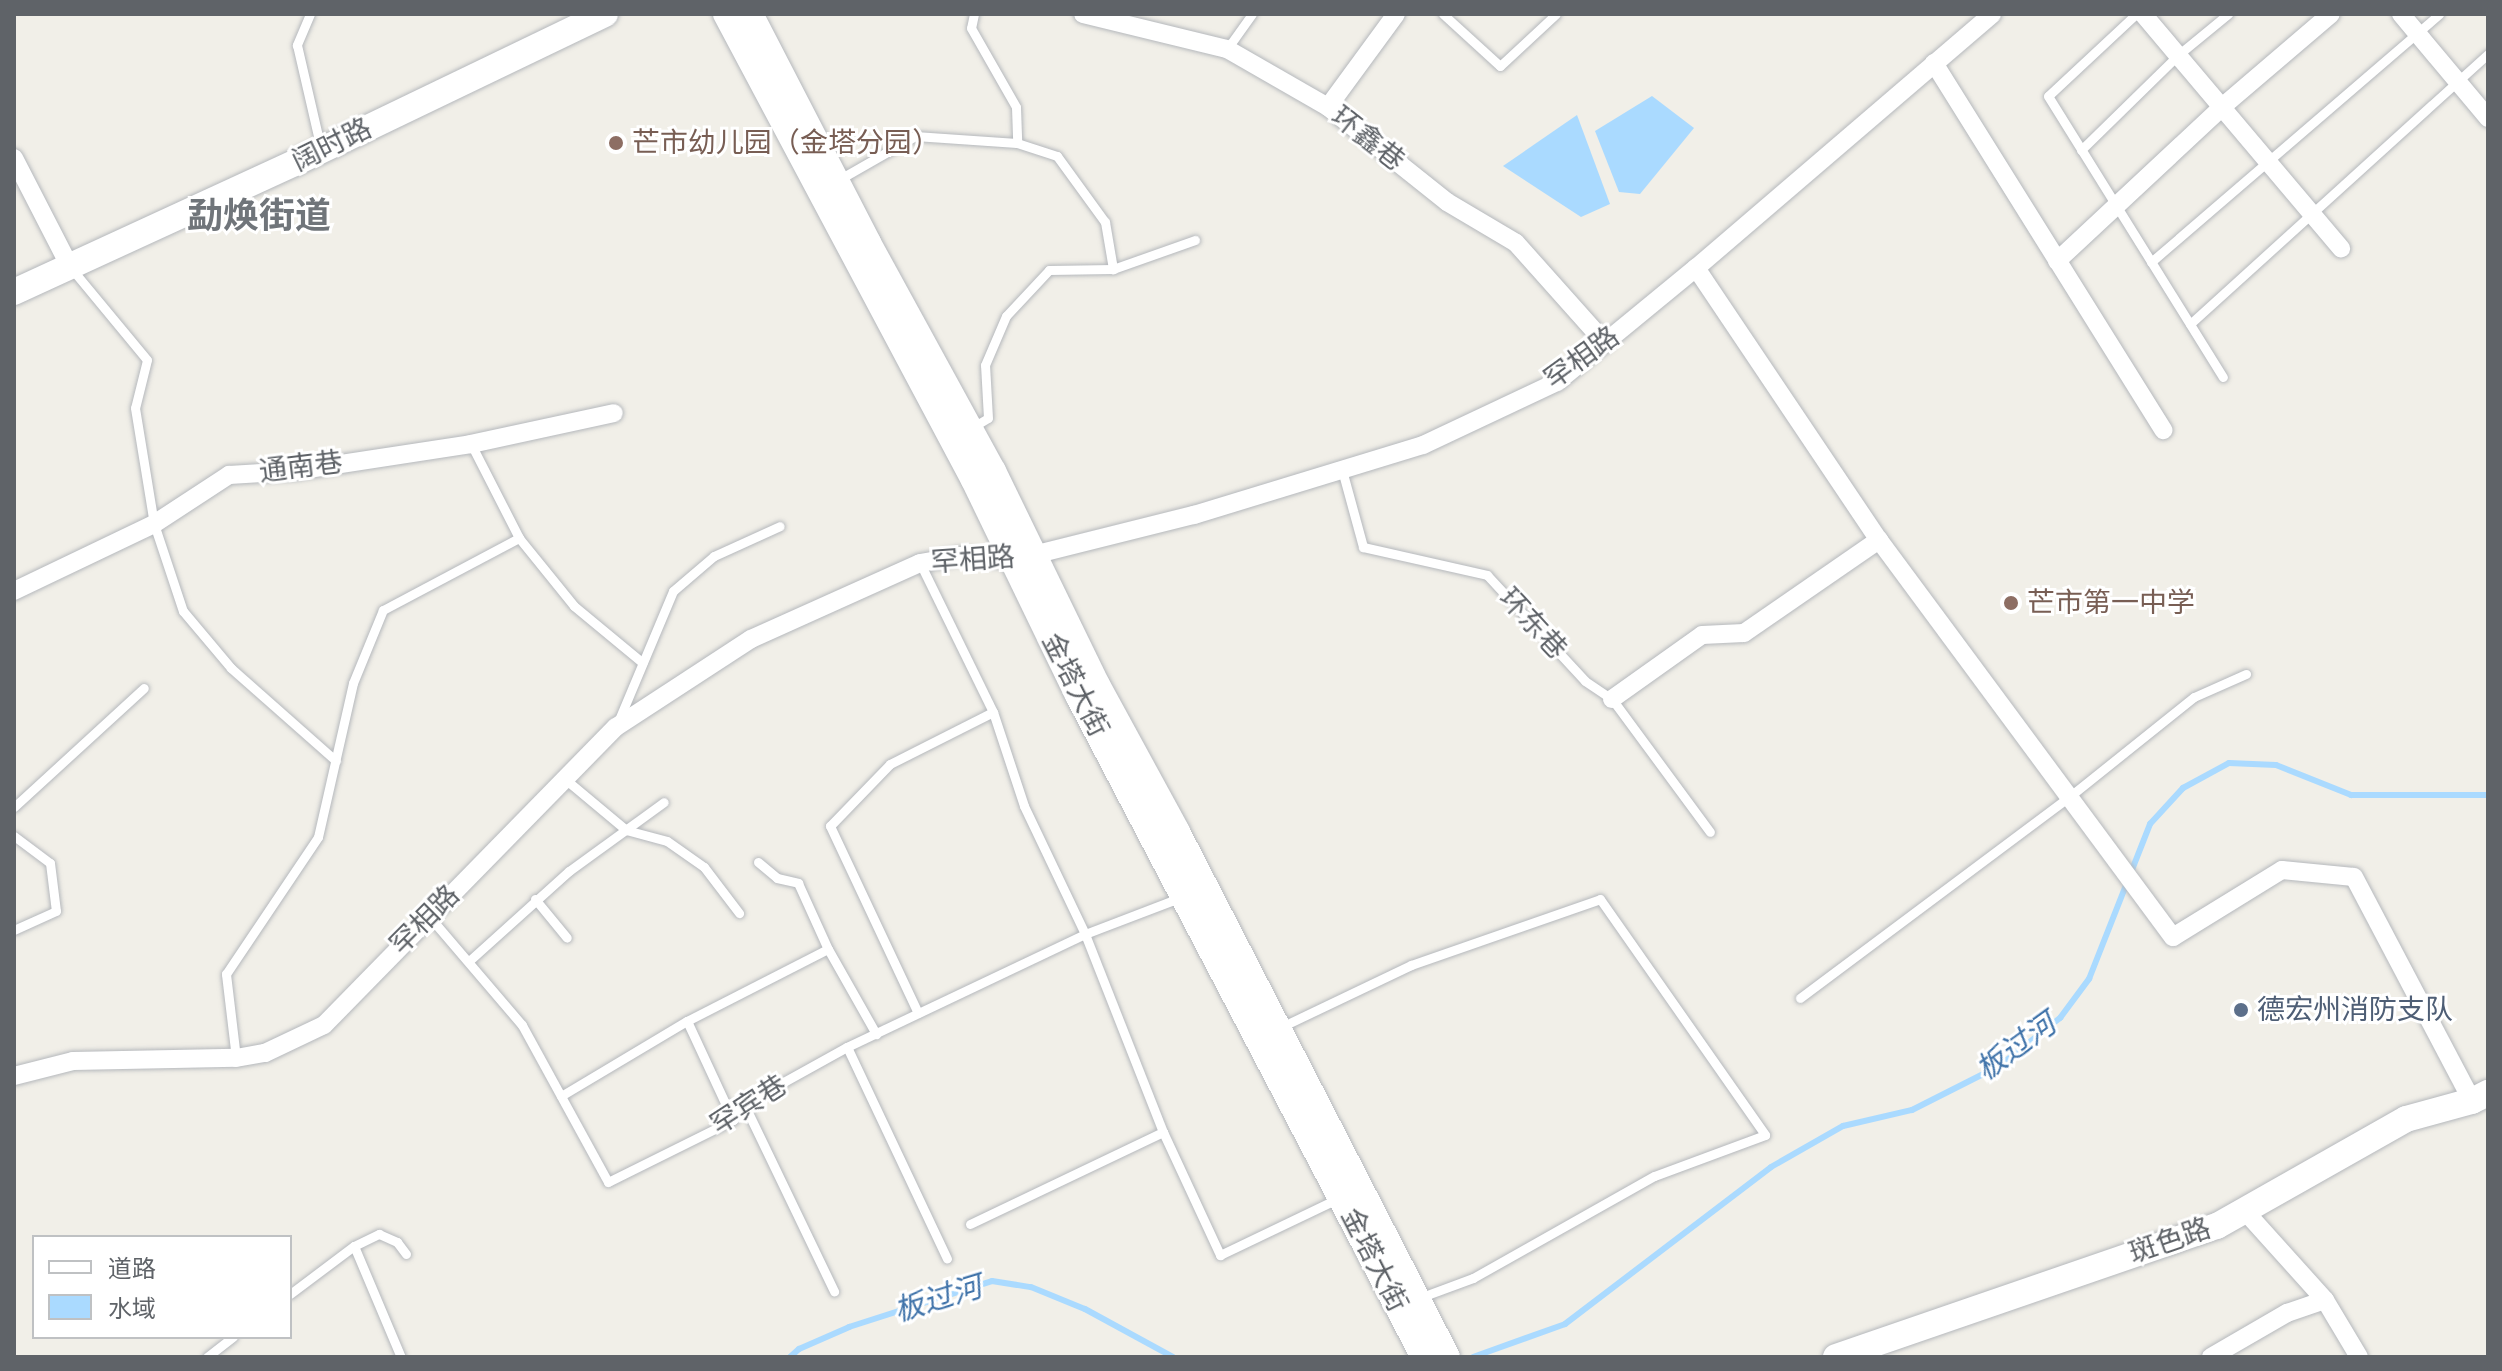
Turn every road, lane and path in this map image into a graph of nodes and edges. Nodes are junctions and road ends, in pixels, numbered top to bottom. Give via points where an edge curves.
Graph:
1 (310, 14) edge
2 (605, 14) edge
3 (726, 14) edge
4 (750, 14) edge
5 (974, 14) edge
6 (1083, 14) edge
7 (1252, 14) edge
8 (1396, 14) edge
9 (1443, 14) edge
10 (1556, 14) edge
11 (1992, 14) edge
12 (2136, 14) edge
13 (2143, 14) edge
14 (2228, 14) edge
15 (2331, 14) edge
16 (2401, 14) edge
17 (2439, 14) edge
18 (2417, 33) junction
19 (1227, 49) junction
20 (2488, 54) edge
21 (2178, 55) junction
22 (1934, 63) junction
23 (2458, 81) junction
24 (1328, 107) junction
25 (2222, 107) junction
26 (2488, 118) edge
27 (1017, 143) junction
28 (2081, 150) junction
29 (321, 151) junction
30 (14, 158) edge
31 (2266, 160) junction
32 (836, 181) junction
33 (2116, 206) junction
34 (2310, 211) junction
35 (1195, 240) dead end
36 (2341, 248) dead end
37 (2057, 261) junction
38 (2151, 262) junction
39 (70, 267) junction
40 (1696, 268) junction
41 (1113, 269) junction
42 (14, 292) edge
43 (2190, 324) junction
44 (1605, 343) junction
45 (2223, 377) dead end
46 (614, 413) dead end
47 (970, 428) junction
48 (2163, 430) dead end
49 (471, 444) junction
50 (1342, 470) junction
51 (154, 524) junction
52 (780, 526) dead end
53 (519, 538) junction
54 (1879, 540) junction
55 (1023, 558) junction
56 (920, 563) junction
57 (14, 591) edge
58 (643, 663) junction
59 (2246, 674) dead end
60 (144, 688) dead end
61 (1612, 699) junction
62 (993, 712) junction
63 (616, 727) junction
64 (336, 761) junction
65 (565, 779) junction
66 (2069, 797) junction
67 (664, 802) dead end
68 (14, 807) edge
69 (626, 830) junction
70 (1710, 832) dead end
71 (14, 836) edge
72 (758, 862) dead end
73 (1186, 895) junction
74 (535, 899) junction
75 (739, 913) dead end
76 (428, 915) junction
77 (14, 930) edge
78 (1085, 934) junction
79 (567, 938) dead end
80 (828, 949) junction
81 (469, 961) junction
82 (1800, 998) dead end
83 (918, 1013) junction
84 (687, 1021) junction
85 (1278, 1029) junction
86 (876, 1034) junction
87 (847, 1047) junction
88 (236, 1058) junction
89 (14, 1076) edge
90 (561, 1096) junction
91 (2480, 1097) edge
92 (744, 1104) junction
93 (733, 1120) junction
94 (1163, 1132) junction
95 (1341, 1197) junction
96 (2244, 1210) junction
97 (970, 1224) dead end
98 (354, 1246) junction
99 (406, 1254) dead end
100 (947, 1259) dead end
101 (834, 1291) dead end
102 (292, 1292) edge
103 (2325, 1300) junction
104 (1418, 1315) junction
105 (230, 1339) edge
106 (1842, 1356) edge
107 (207, 1357) edge
108 (401, 1357) edge
109 (1424, 1357) edge
110 (1447, 1357) edge
111 (2211, 1357) edge
112 (2359, 1357) edge

1 - 29 lane via 297,45
2 - 29 main road, 阔时路
3 - 55 main road, 金塔大街 via 974,480
4 - 32 main road, 金塔大街
5 - 27 lane via 971,28 1016,107
6 - 19 street, 环鑫巷
7 - 19 lane
8 - 24 street
9 - 10 lane via 1500,66
11 - 22 street, 罕相路
12 - 28 lane via 2048,96
13 - 21 street
14 - 21 lane
15 - 25 street
16 - 18 street
17 - 18 lane
18 - 23 street
18 - 31 lane
19 - 24 street, 环鑫巷
20 - 23 lane
21 - 25 street
21 - 28 lane
22 - 37 street
22 - 40 street, 罕相路
23 - 26 street
23 - 34 lane
24 - 44 street, 环鑫巷 via 1447,202 1516,243
25 - 31 street
25 - 33 street
27 - 32 lane via 915,136
27 - 41 lane via 1057,156 1105,222
28 - 33 lane
29 - 39 main road, 阔时路
30 - 39 street
31 - 34 street
31 - 38 lane
32 - 47 main road, 金塔大街
33 - 37 street
33 - 38 lane
34 - 36 street
34 - 43 lane
35 - 41 lane
37 - 48 street
38 - 43 lane
39 - 42 main road, 阔时路
39 - 51 lane via 147,360 135,408
40 - 44 street, 罕相路
40 - 54 street
41 - 47 lane via 1049,270 1006,316 985,365 988,418
43 - 45 lane
44 - 50 street, 罕相路 via 1557,382 1423,445
46 - 49 street, 通南巷
47 - 55 main road, 金塔大街
49 - 51 street, 通南巷 via 295,471 229,475
49 - 53 lane
50 - 55 street, 罕相路 via 1194,515
50 - 61 lane, 环东巷 via 1363,547 1487,575 1585,681
51 - 57 street, 通南巷
51 - 64 lane via 183,611 231,668
52 - 58 lane via 714,556 673,591
53 - 58 lane via 574,606
53 - 64 lane via 383,610 353,683
54 - 61 street via 1744,633 1702,635
54 - 66 street
55 - 56 street, 罕相路 via 959,556
55 - 73 main road, 金塔大街 via 1078,695
55 - 85 main road, 金塔大街 via 1097,685
56 - 62 lane
56 - 63 street, 罕相路 via 751,639
58 - 63 lane
59 - 66 lane via 2194,697
60 - 68 lane
61 - 70 lane, 环东巷
62 - 78 lane via 1024,806
62 - 83 lane via 890,764 830,826
63 - 65 street, 罕相路
64 - 88 lane via 318,837 226,974
65 - 69 lane
65 - 76 street, 罕相路
66 - 82 lane
66 - 91 street via 2173,937 2282,870 2354,877
67 - 69 lane
69 - 74 lane
69 - 75 lane via 667,841 704,867
71 - 77 lane via 50,863 56,911
72 - 80 lane via 777,878 798,883
73 - 78 lane, 罕宾巷
73 - 95 main road, 金塔大街
74 - 79 lane
74 - 81 lane
76 - 81 lane, 罕宾巷
76 - 88 street, 罕相路 via 324,1025 265,1053
78 - 83 lane, 罕宾巷
78 - 94 lane
80 - 84 lane
80 - 86 lane
81 - 90 lane, 罕宾巷 via 522,1025
83 - 86 lane, 罕宾巷
84 - 90 lane
84 - 93 lane
85 - 104 main road, 金塔大街
85 - 104 lane via 1411,965 1600,899 1765,1135 1654,1176
86 - 87 lane, 罕宾巷
87 - 92 lane, 罕宾巷
87 - 100 lane
88 - 89 street, 罕相路 via 73,1061
90 - 93 lane, 罕宾巷 via 608,1182
91 - 96 main road, 斑色路 via 2406,1119
92 - 93 lane, 罕宾巷
92 - 101 lane
94 - 95 lane via 1220,1255
94 - 97 lane
95 - 104 main road, 金塔大街
96 - 103 street
96 - 106 main road, 斑色路 via 2217,1226
98 - 99 lane via 379,1234 397,1242
98 - 102 lane
98 - 108 lane
103 - 111 street via 2287,1313
103 - 112 street
104 - 109 main road, 金塔大街
104 - 110 main road, 金塔大街
105 - 107 lane

